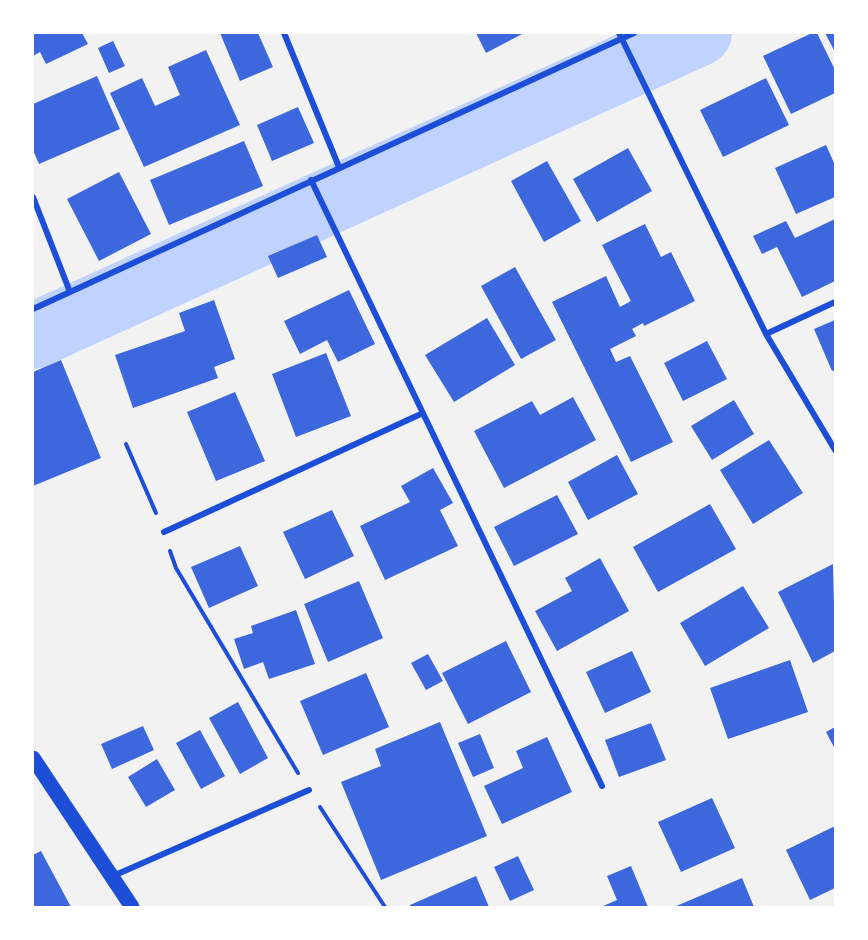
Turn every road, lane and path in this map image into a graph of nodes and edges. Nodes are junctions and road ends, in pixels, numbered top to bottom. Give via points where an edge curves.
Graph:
1 (284, 33) edge
2 (634, 33) edge
3 (620, 36) edge
4 (339, 167) junction
5 (311, 180) junction
6 (33, 196) edge
7 (70, 292) junction
8 (835, 302) edge
9 (33, 309) edge
10 (766, 334) junction
11 (423, 413) junction
12 (126, 444) dead end
13 (835, 450) edge
14 (164, 532) junction
15 (33, 758) edge
16 (602, 786) dead end
17 (309, 790) junction
18 (113, 876) junction
19 (132, 907) edge
20 (385, 907) edge

1 - 4 street
2 - 3 street
3 - 4 street
3 - 10 street
4 - 5 street
5 - 7 street
5 - 11 street
6 - 7 street
7 - 9 street
8 - 10 street
10 - 13 street
11 - 14 street
11 - 16 street
12 - 14 path
14 - 17 path via 176,567
15 - 18 main road
17 - 18 street
17 - 20 path
18 - 19 main road

